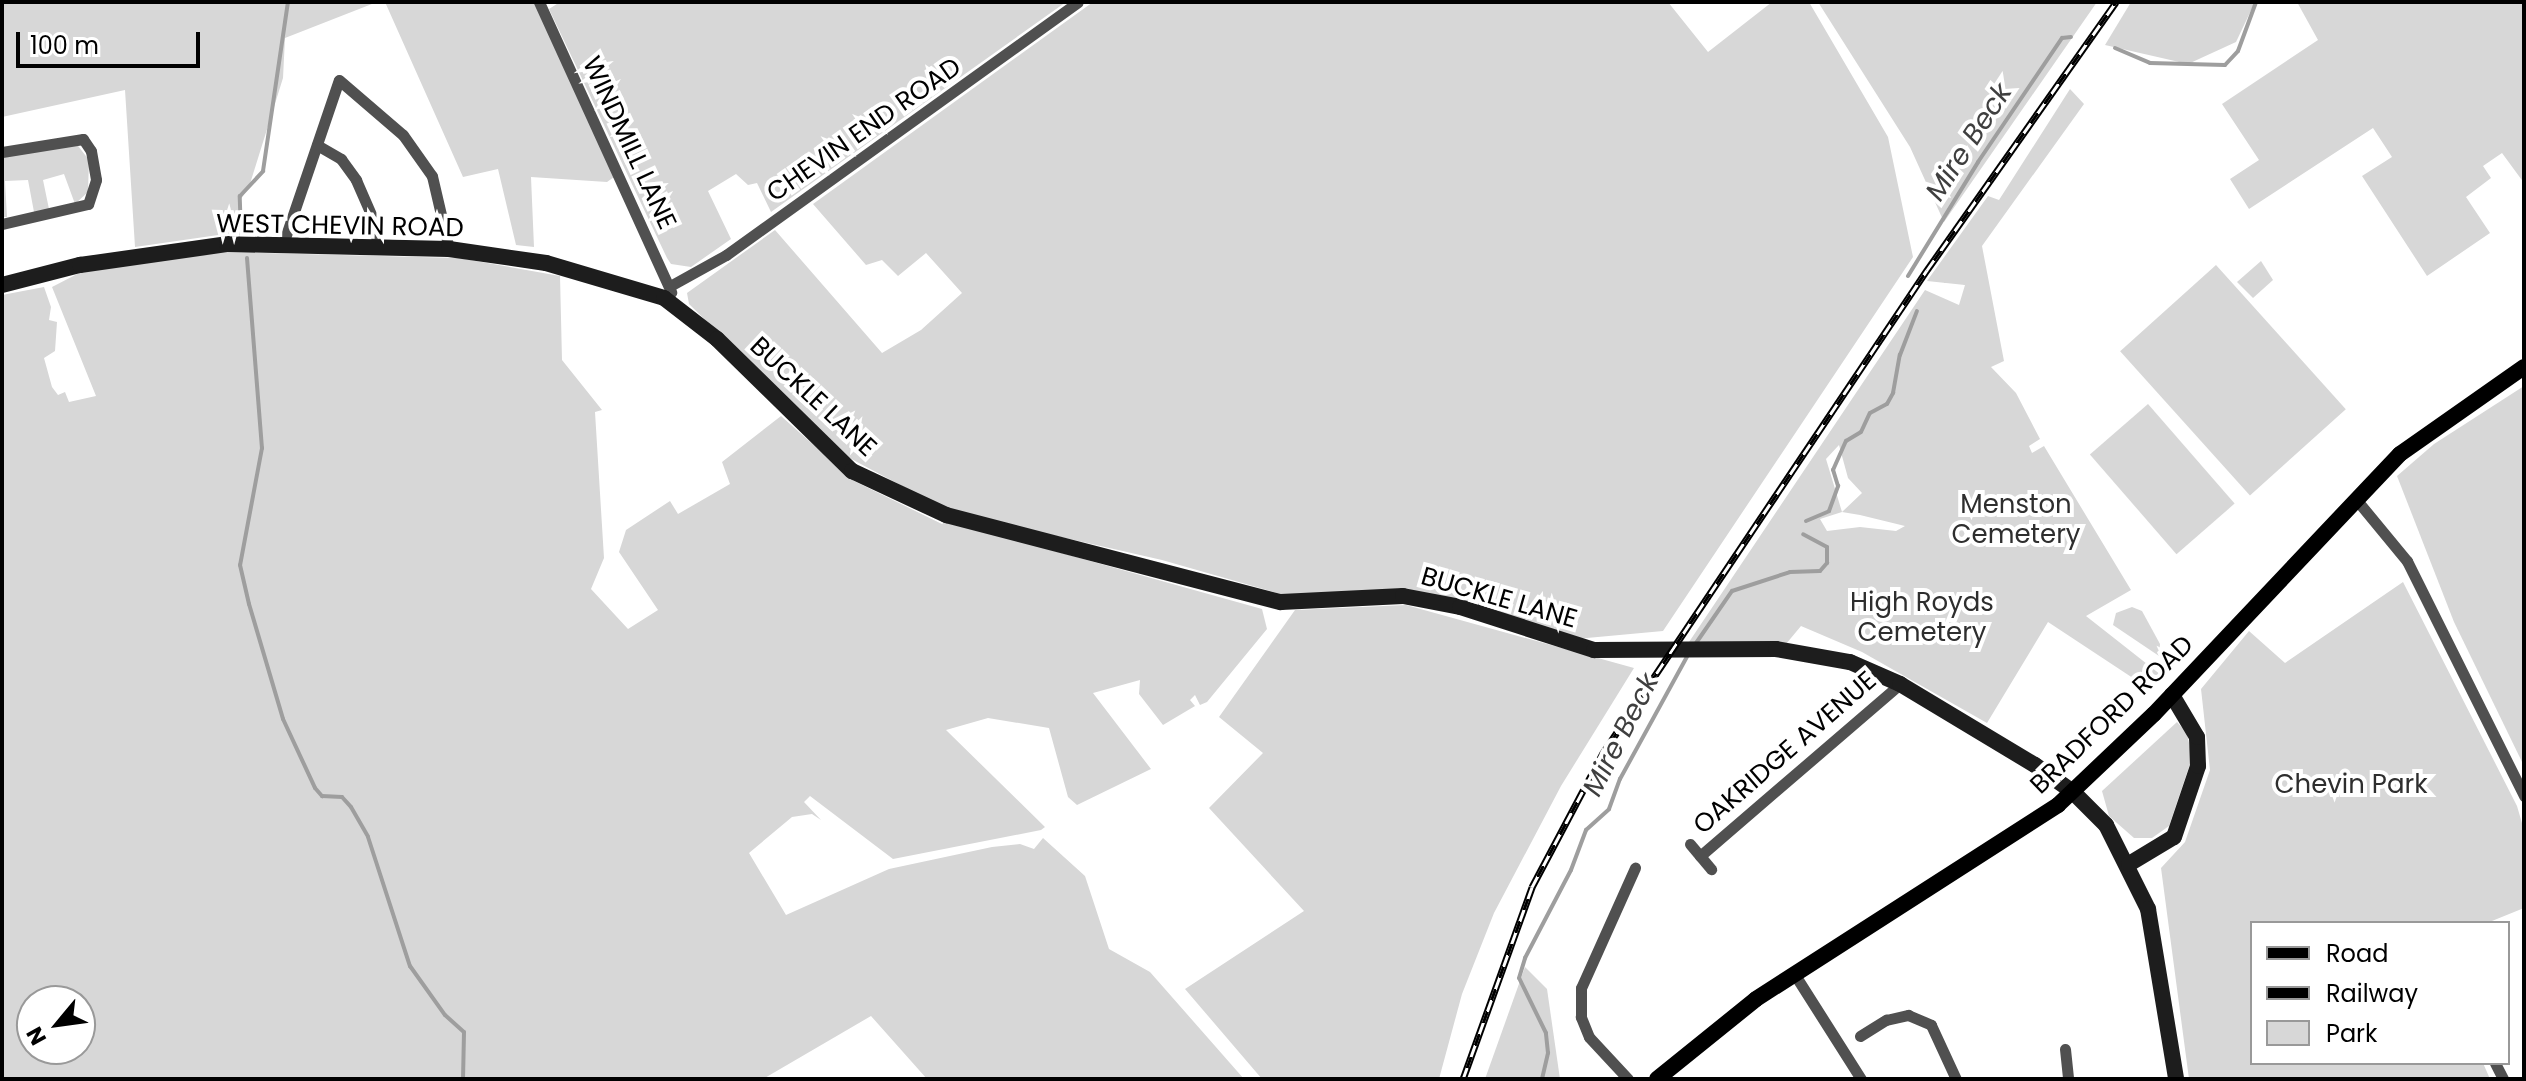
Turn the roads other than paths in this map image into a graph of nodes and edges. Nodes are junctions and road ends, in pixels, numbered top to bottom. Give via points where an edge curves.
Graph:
1 (539, 2) edge
2 (1078, 2) edge
3 (317, 145) junction
4 (2, 152) edge
5 (2, 224) edge
6 (282, 247) junction
7 (378, 248) junction
8 (449, 249) junction
9 (2, 285) edge
10 (670, 286) junction
11 (674, 305) junction
12 (2524, 367) edge
13 (2355, 498) junction
14 (1900, 684) junction
15 (2172, 695) junction
16 (2073, 792) junction
17 (2524, 796) edge
18 (1690, 844) dead end
19 (1700, 856) junction
20 (2129, 864) junction
21 (1635, 868) dead end
22 (1711, 869) dead end
23 (1795, 975) junction
24 (1860, 1035) dead end
25 (2065, 1049) dead end
26 (1628, 1079) edge
27 (1657, 1079) edge
28 (1861, 1079) edge
29 (1956, 1079) edge
30 (2068, 1079) edge
31 (2176, 1079) edge

1 - 10 street, WINDMILL LANE
2 - 10 street, CHEVIN END ROAD via 726,255
3 - 6 street
3 - 7 street via 341,159 356,180 373,219
3 - 8 street via 339,80 403,135 432,176
4 - 5 street via 83,139 96,180 88,204
6 - 7 street, WEST CHEVIN ROAD
6 - 9 street, WEST CHEVIN ROAD via 227,244 144,255 42,272
7 - 8 street, WEST CHEVIN ROAD
8 - 11 street, WEST CHEVIN ROAD via 546,263 633,286
10 - 11 street, WINDMILL LANE
11 - 14 street, BUCKLE LANE via 717,339 852,471 946,515 1281,602 1403,596 1460,607 1594,650 1776,649 1850,662
12 - 13 main road, BRADFORD ROAD via 2424,434
13 - 15 main road, BRADFORD ROAD
13 - 17 street via 2407,561
14 - 16 street, BUCKLE LANE
14 - 19 street, OAKRIDGE AVENUE
15 - 16 main road, BRADFORD ROAD
15 - 20 street via 2197,737 2198,766 2174,837
16 - 20 street, BUCKLE LANE via 2106,825
16 - 23 main road, BRADFORD ROAD
18 - 19 street, OAKRIDGE AVENUE
19 - 22 street, OAKRIDGE AVENUE
20 - 31 street, BUCKLE LANE via 2152,925
21 - 26 street via 1581,988 1581,1017 1589,1037
23 - 27 main road, BRADFORD ROAD via 1731,1018
23 - 28 street
24 - 29 street via 1908,1015 1931,1025
25 - 30 street

